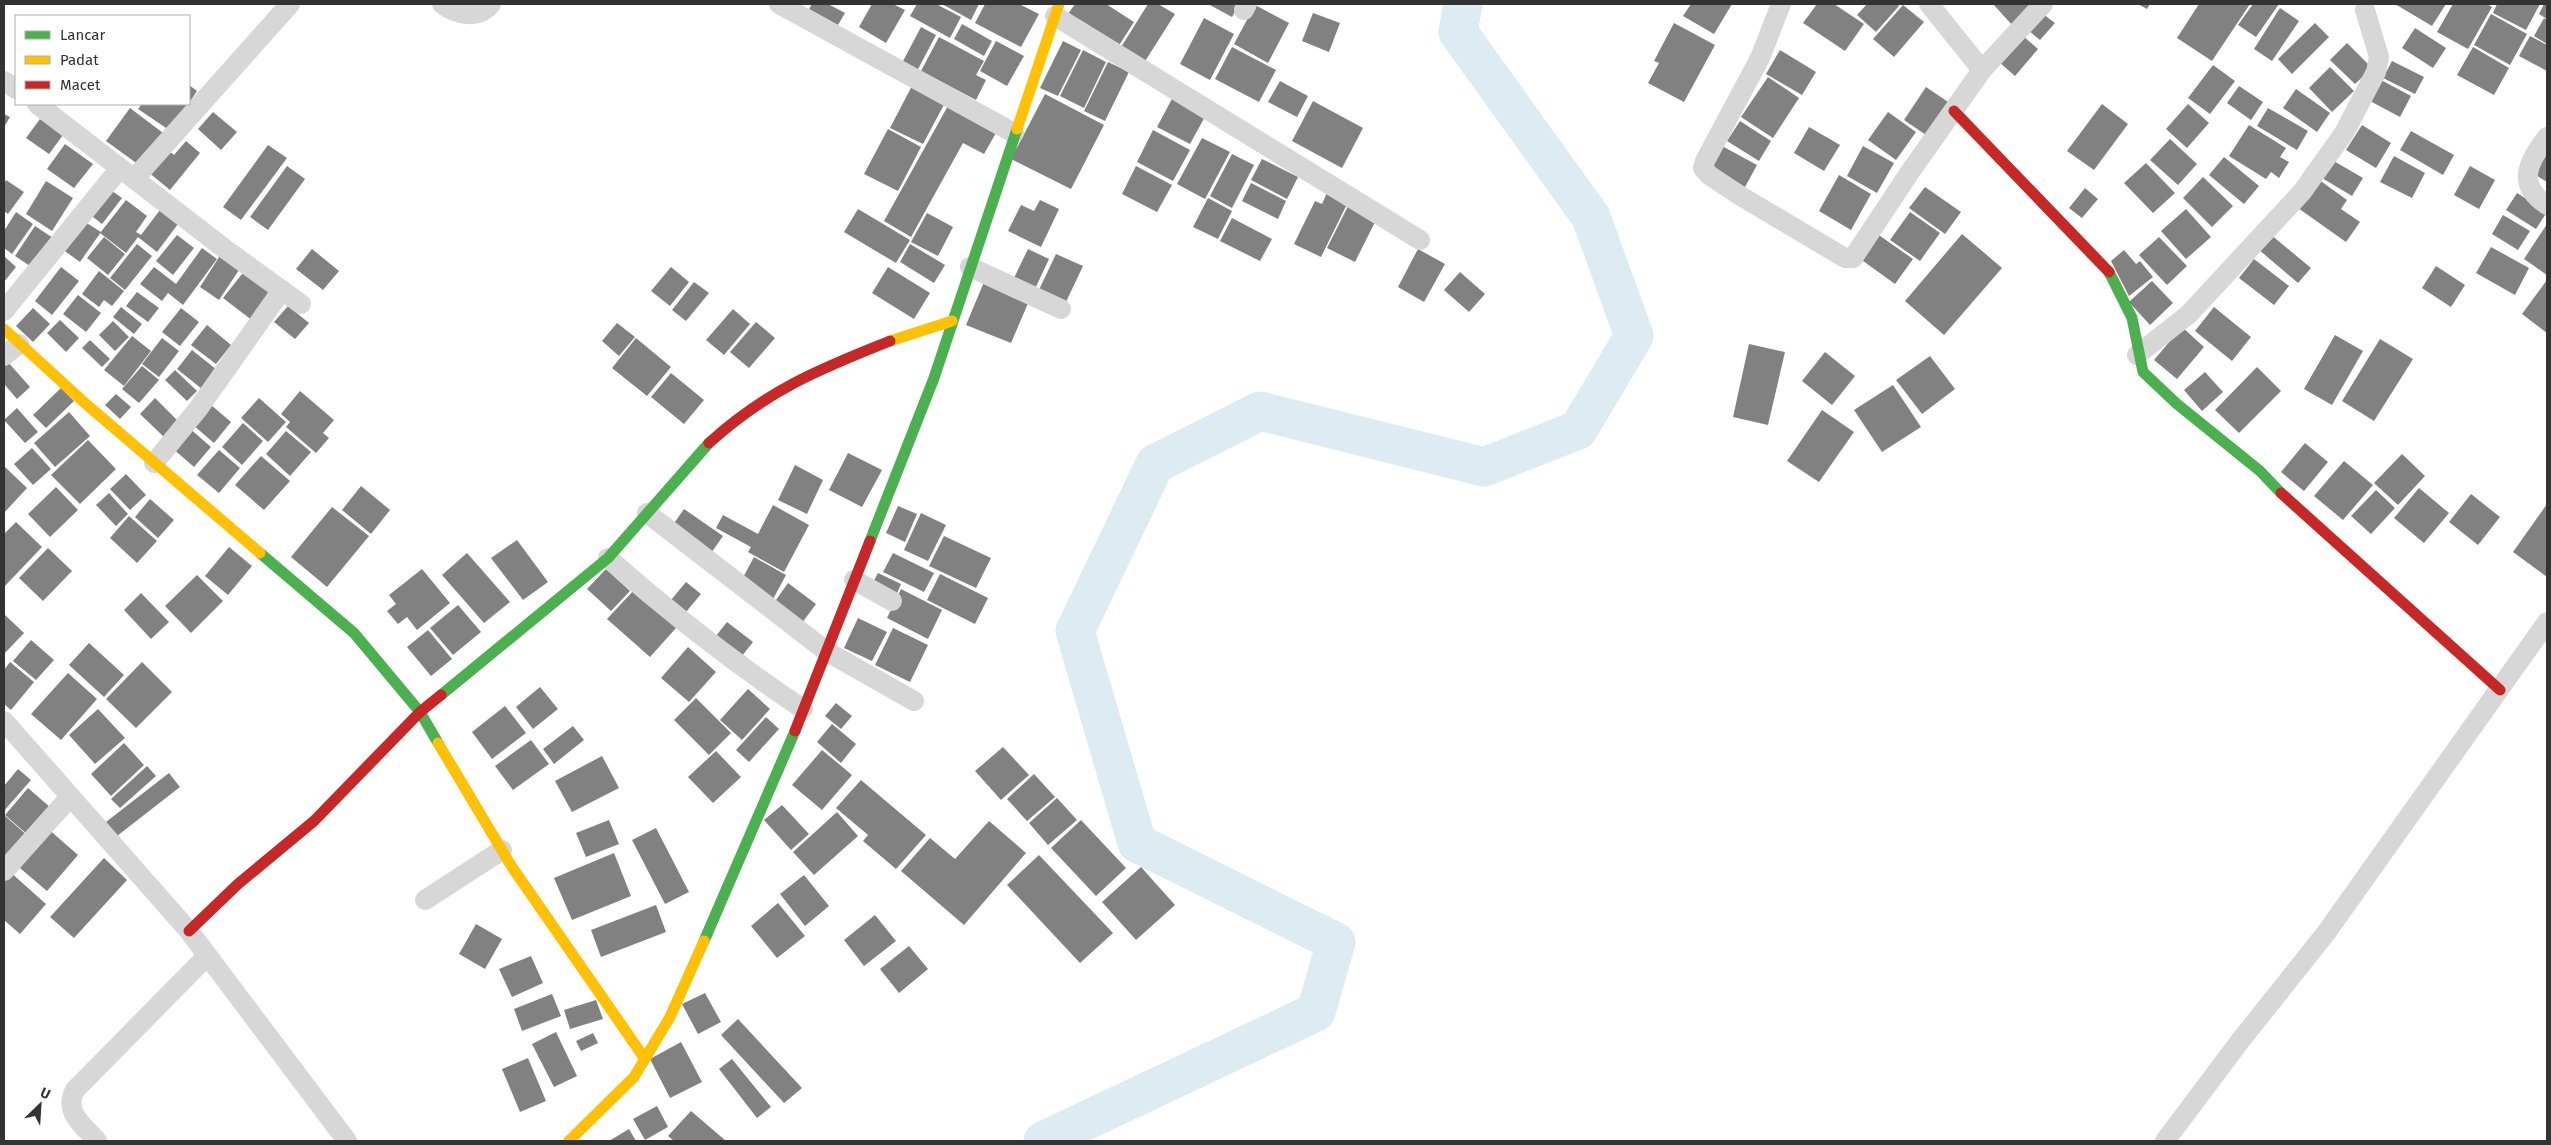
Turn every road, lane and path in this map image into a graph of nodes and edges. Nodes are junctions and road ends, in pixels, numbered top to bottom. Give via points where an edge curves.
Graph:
1 (290, 4) edge
2 (442, 4) edge
3 (491, 4) edge
4 (779, 4) edge
5 (1782, 4) edge
6 (1929, 4) edge
7 (2043, 4) edge
8 (2363, 6) edge
9 (1057, 10) edge
10 (1982, 70) junction
11 (4, 81) edge
12 (15, 88) edge
13 (38, 105) edge
14 (1954, 111) junction
15 (1014, 133) junction
16 (2547, 137) edge
17 (127, 174) junction
18 (2547, 205) edge
19 (1420, 240) dead end
20 (970, 267) junction
21 (282, 290) junction
22 (301, 304) dead end
23 (1061, 309) dead end
24 (4, 311) edge
25 (952, 321) junction
26 (4, 329) edge
27 (11, 350) edge
28 (2137, 355) junction
29 (154, 463) junction
30 (647, 513) junction
31 (608, 558) junction
32 (854, 580) junction
33 (892, 601) dead end
34 (2547, 622) edge
35 (826, 651) junction
36 (2500, 690) junction
37 (914, 700) dead end
38 (803, 709) junction
39 (420, 712) junction
40 (4, 721) edge
41 (70, 797) junction
42 (502, 850) junction
43 (4, 871) edge
44 (425, 900) dead end
45 (189, 931) junction
46 (207, 956) junction
47 (645, 1059) junction
48 (97, 1141) edge
49 (346, 1141) edge
50 (569, 1141) edge
51 (2165, 1141) edge

1 - 17 street
2 - 3 street via 458,13 473,15
4 - 15 street
5 - 14 street via 1760,58 1703,165 1709,175 1739,195 1845,258 1853,258
6 - 10 street
7 - 10 street
8 - 28 street via 2379,57 2376,72 2344,133 2302,192 2189,314
9 - 15 street
9 - 19 street
10 - 14 street
11 - 12 street
13 - 17 street
14 - 28 street via 2107,268 2132,318
15 - 20 street
16 - 18 street via 2528,166 2528,183 2538,199
17 - 21 street
17 - 24 street
20 - 23 street
20 - 25 street
21 - 22 street
21 - 29 street via 198,409
25 - 30 street via 826,366 772,394 737,417 703,448
25 - 32 street via 934,378
26 - 27 street
27 - 29 street
28 - 36 street via 2143,372 2150,379 2260,471 2288,501
29 - 39 street via 354,633
30 - 31 street
30 - 35 street
31 - 38 street via 743,669
31 - 39 street
32 - 33 street
32 - 35 street
34 - 36 street
35 - 37 street
35 - 38 street
36 - 51 street via 2326,933 2240,1040
38 - 47 street via 782,764 670,1017
39 - 42 street
39 - 45 street via 314,821 238,884
40 - 41 street
41 - 43 street
41 - 45 street
42 - 44 street
42 - 47 street
45 - 46 street
46 - 48 street via 75,1090 70,1100 72,1111
46 - 49 street
47 - 50 street via 617,1096

